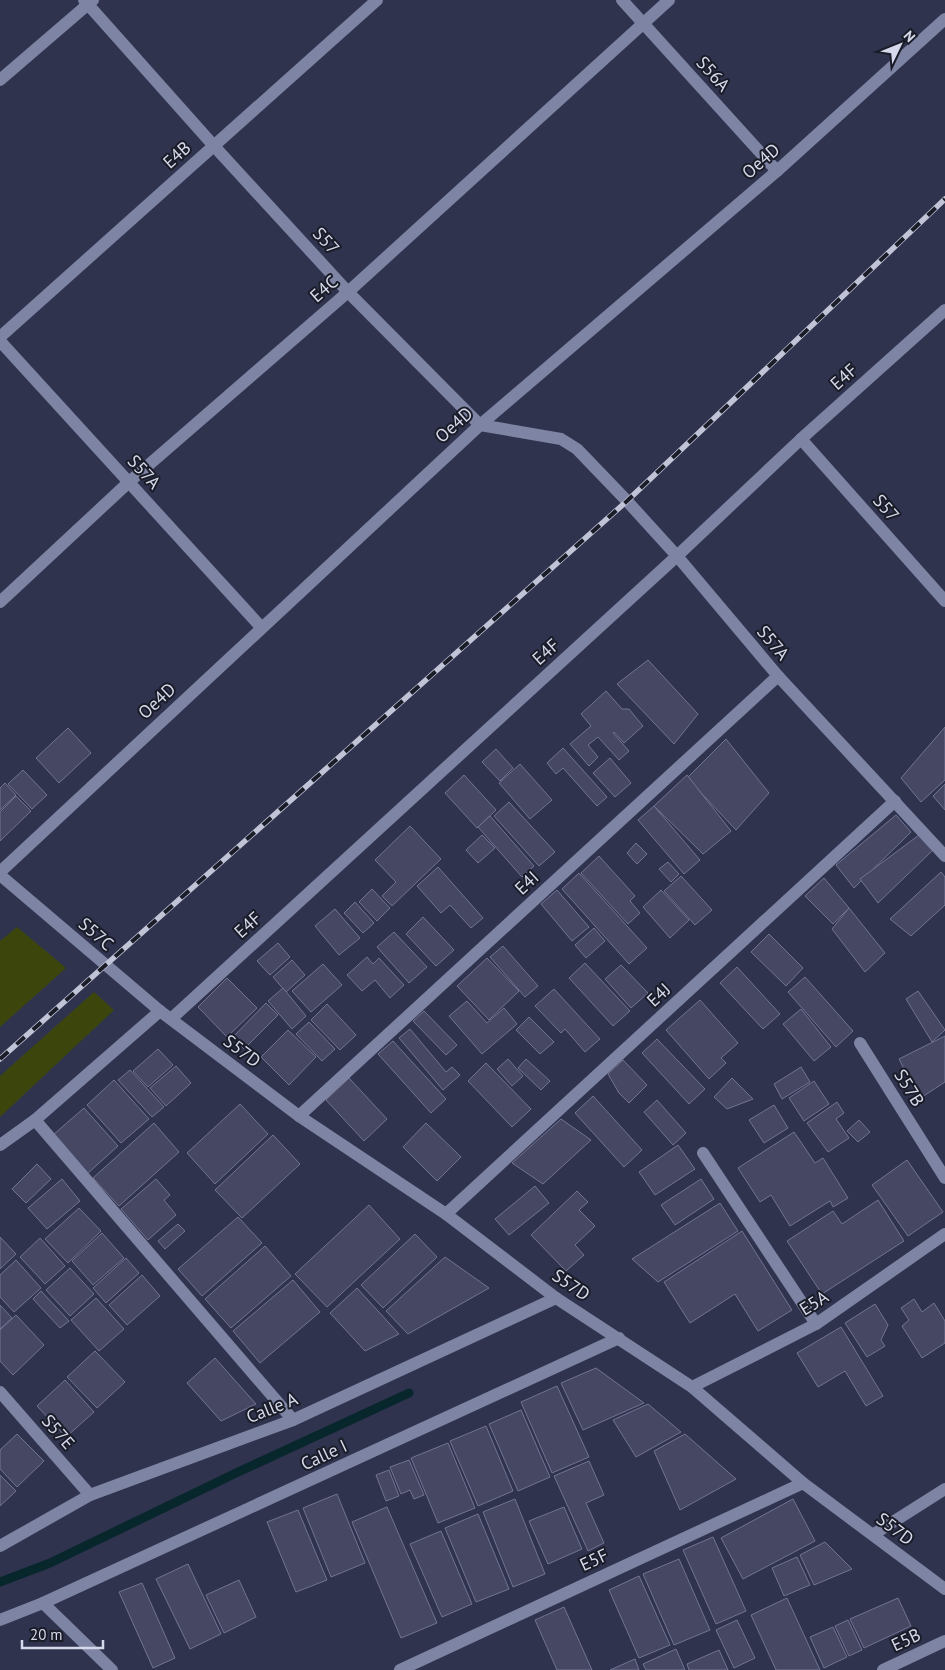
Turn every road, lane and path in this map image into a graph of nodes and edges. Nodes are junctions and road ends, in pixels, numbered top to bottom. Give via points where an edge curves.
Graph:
1 (377, 0) edge
2 (622, 0) edge
3 (669, 0) edge
4 (88, 1) edge
5 (945, 19) edge
6 (644, 24) junction
7 (0, 80) edge
8 (214, 146) junction
9 (777, 171) junction
10 (348, 292) junction
11 (945, 310) edge
12 (0, 337) edge
13 (0, 341) edge
14 (480, 425) junction
15 (801, 438) junction
16 (129, 482) junction
17 (677, 556) junction
18 (942, 592) edge
19 (0, 602) edge
20 (261, 627) junction
21 (778, 676) junction
22 (895, 801) junction
23 (945, 856) edge
24 (0, 874) edge
25 (165, 1015) junction
26 (860, 1043) dead end
27 (299, 1116) junction
28 (35, 1120) junction
29 (0, 1145) edge
30 (703, 1153) dead end
31 (945, 1178) edge
32 (446, 1214) junction
33 (945, 1234) edge
34 (556, 1298) junction
35 (816, 1324) junction
36 (619, 1338) junction
37 (692, 1387) junction
38 (0, 1392) edge
39 (293, 1420) junction
40 (803, 1483) junction
41 (945, 1489) edge
42 (90, 1495) junction
43 (874, 1534) junction
44 (0, 1546) edge
45 (945, 1589) edge
46 (44, 1603) junction
47 (0, 1620) edge
48 (945, 1641) edge
49 (112, 1670) edge
50 (400, 1670) edge
51 (883, 1670) edge

1 - 8 street, E4B
2 - 6 street, S56A
3 - 6 street, E4C
4 - 7 street
4 - 8 street, S57
5 - 9 street, Oe4D
6 - 9 street, S56A
6 - 10 street, E4C
8 - 10 street, S57
8 - 12 street, E4B
9 - 14 street, Oe4D
10 - 14 street, S57
10 - 16 street, E4C
11 - 15 street, E4F
13 - 16 street, S57A
14 - 17 street, S57A via 561,439 577,450
14 - 20 street, Oe4D
15 - 17 street, E4F
15 - 18 street, S57
16 - 19 street, E4C
16 - 20 street, S57A
17 - 21 street, S57A
17 - 25 street, E4F
20 - 24 street, Oe4D
21 - 22 street, S57A
21 - 27 street, E4I
22 - 23 street, S57A
22 - 32 street, E4J
24 - 25 street, S57C
25 - 27 street, S57D
25 - 28 street, E4F
26 - 31 street, S57B
27 - 32 street, S57D
28 - 29 street, E4F
28 - 39 street
30 - 35 street
32 - 34 street, S57D
33 - 35 street, E5A
34 - 36 street, S57D
34 - 39 street, Calle A
35 - 37 street, E5A
36 - 37 street, S57D
36 - 46 street, Calle I
37 - 40 street, S57D
38 - 42 street, S57E
39 - 42 street, Calle A
40 - 43 street, S57D
40 - 50 street, E5F
41 - 43 street
42 - 44 street, Calle A
43 - 45 street, S57D
46 - 47 street, Calle I
46 - 49 street
48 - 51 street, E5B

